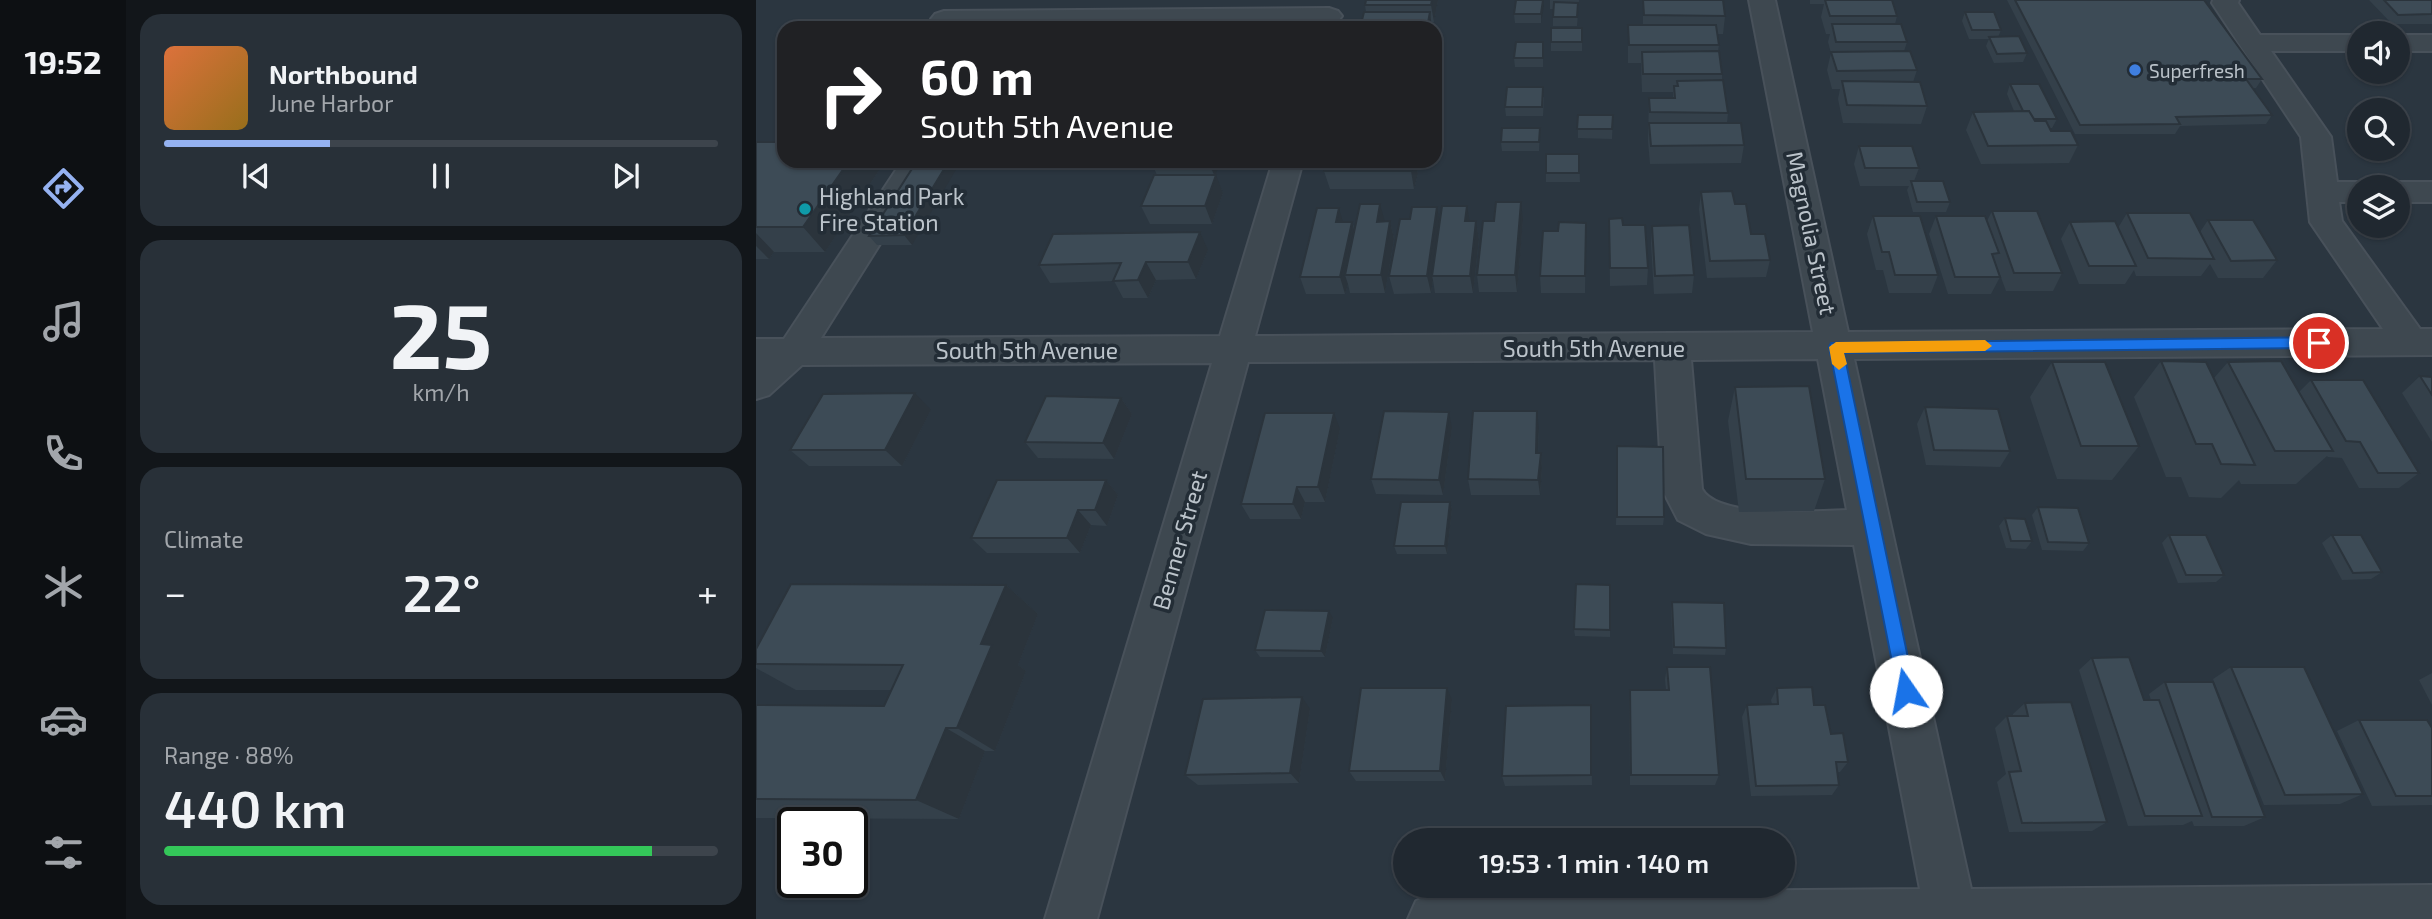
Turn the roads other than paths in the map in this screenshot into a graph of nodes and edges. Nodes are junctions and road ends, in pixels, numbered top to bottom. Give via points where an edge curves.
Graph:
1 (1762, 0) edge
2 (2226, 0) edge
3 (1330, 15) edge
4 (947, 16) edge
5 (1066, 21) edge
6 (1168, 21) edge
7 (2253, 43) junction
8 (2347, 43) edge
9 (2410, 43) edge
10 (2432, 43) edge
11 (912, 168) edge
12 (1286, 168) edge
13 (2322, 192) junction
14 (2347, 192) edge
15 (2410, 192) edge
16 (2432, 192) edge
17 (2421, 342) edge
18 (1836, 347) junction
19 (1672, 348) junction
20 (1234, 349) junction
21 (756, 352) edge
22 (794, 352) junction
23 (756, 384) edge
24 (1872, 527) junction
25 (2432, 911) edge
26 (1952, 917) edge
27 (1071, 919) edge
28 (1434, 919) edge

1 - 18 street, Magnolia Street
2 - 7 street
3 - 6 street
4 - 5 street
7 - 8 street
7 - 13 street via 2316,137
9 - 10 street
11 - 22 street
12 - 20 street, Benner Street
13 - 14 street
13 - 17 street via 2326,222
15 - 16 street
17 - 18 street, South 5th Avenue
18 - 19 street, South 5th Avenue
18 - 24 street, Magnolia Street
19 - 20 street, South 5th Avenue
19 - 24 street via 1682,489 1692,508 1707,517 1751,527
20 - 22 street, South 5th Avenue
20 - 27 street, Benner Street
21 - 22 street, South 5th Avenue
22 - 23 street
24 - 26 street, Magnolia Street
25 - 26 street
26 - 28 street

